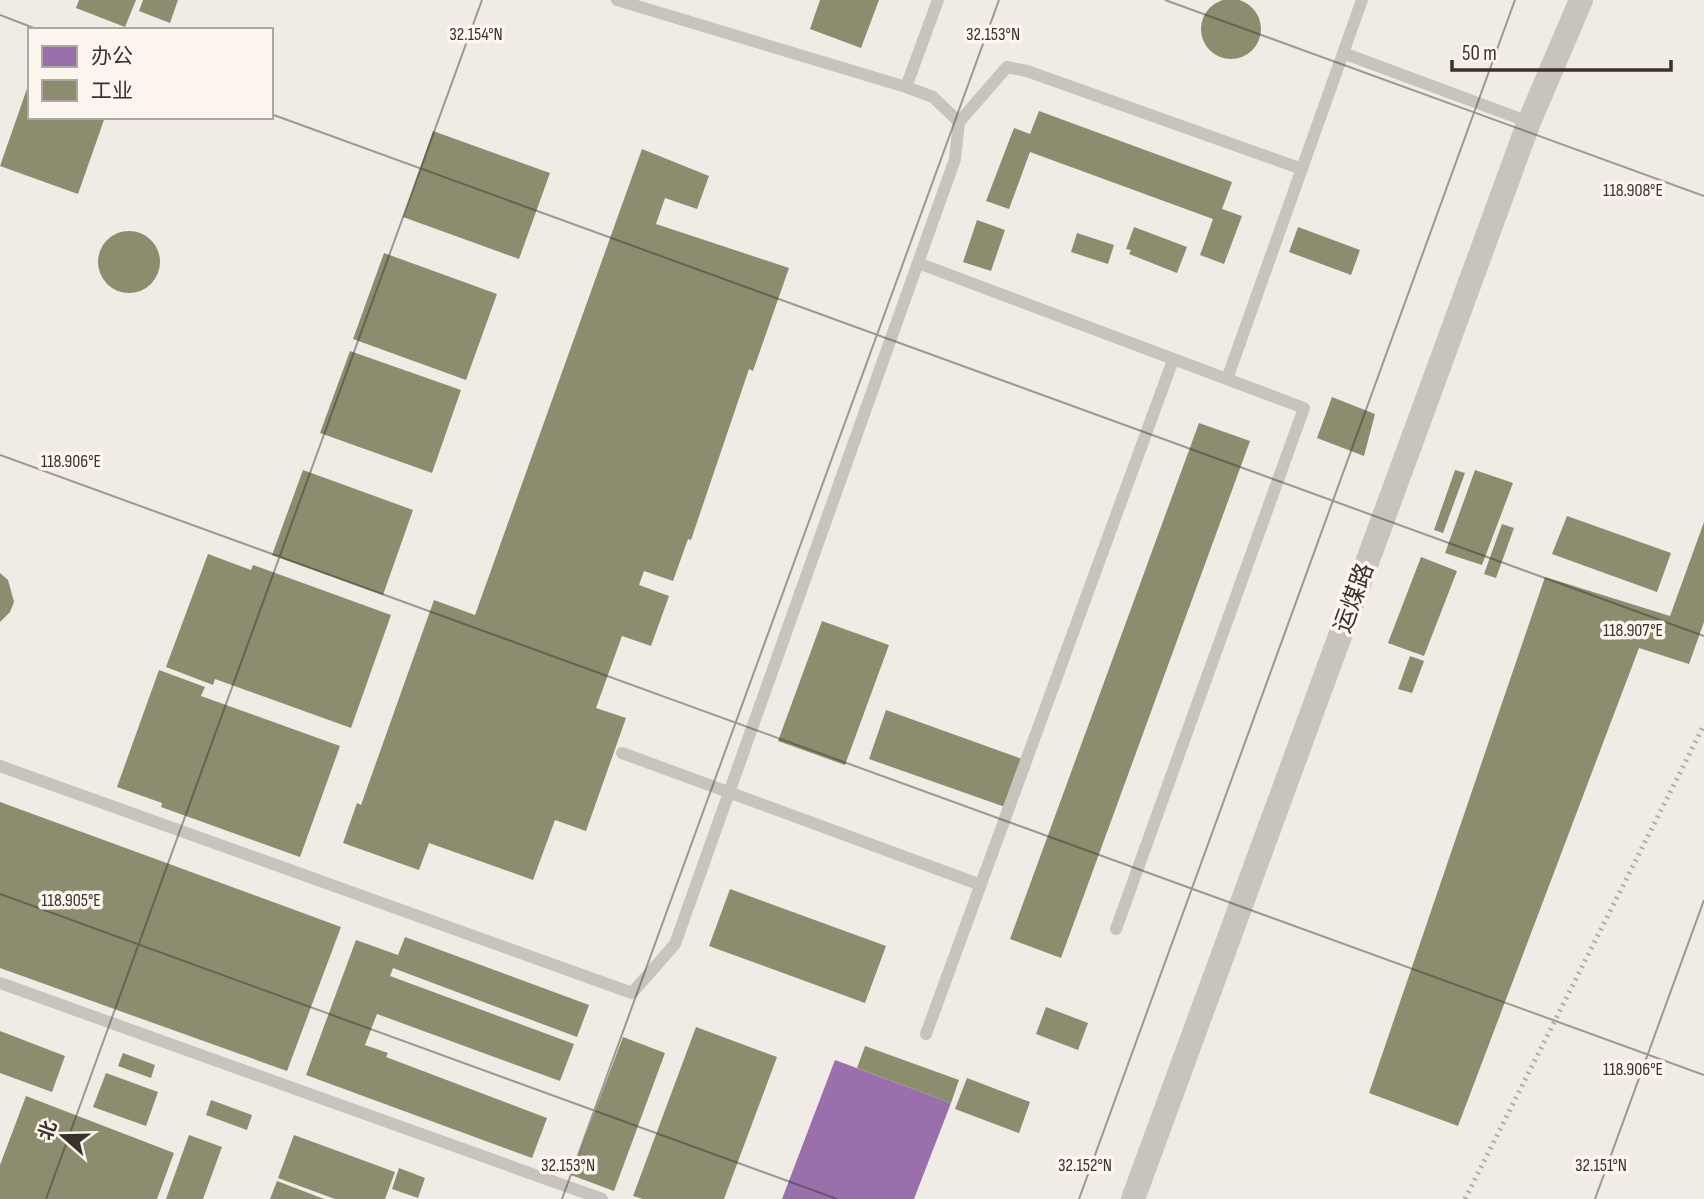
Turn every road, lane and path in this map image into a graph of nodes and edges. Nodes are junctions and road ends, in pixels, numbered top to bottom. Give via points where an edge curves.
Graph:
1 (617, 0) edge
2 (938, 0) edge
3 (1362, 0) edge
4 (1581, 0) edge
5 (1343, 53) junction
6 (906, 87) junction
7 (959, 122) junction
8 (1529, 122) junction
9 (1302, 169) junction
10 (918, 263) junction
11 (1172, 360) junction
12 (1227, 379) junction
13 (622, 753) dead end
14 (0, 766) edge
15 (730, 792) junction
16 (981, 885) junction
17 (1116, 929) dead end
18 (0, 983) edge
19 (926, 1034) dead end
20 (602, 1199) edge
21 (1133, 1199) edge

1 - 6 lane
2 - 6 lane
3 - 5 lane
4 - 8 street, 运煤路
5 - 8 lane
5 - 9 lane
6 - 7 lane via 933,97
7 - 9 lane via 1007,67
7 - 10 lane via 955,159
8 - 21 street, 运煤路
9 - 12 lane
10 - 11 lane
10 - 15 lane
11 - 12 lane
11 - 16 lane
12 - 17 lane via 1304,408
13 - 15 lane
14 - 15 lane via 632,993 675,944
15 - 16 lane
16 - 19 lane
18 - 20 lane

